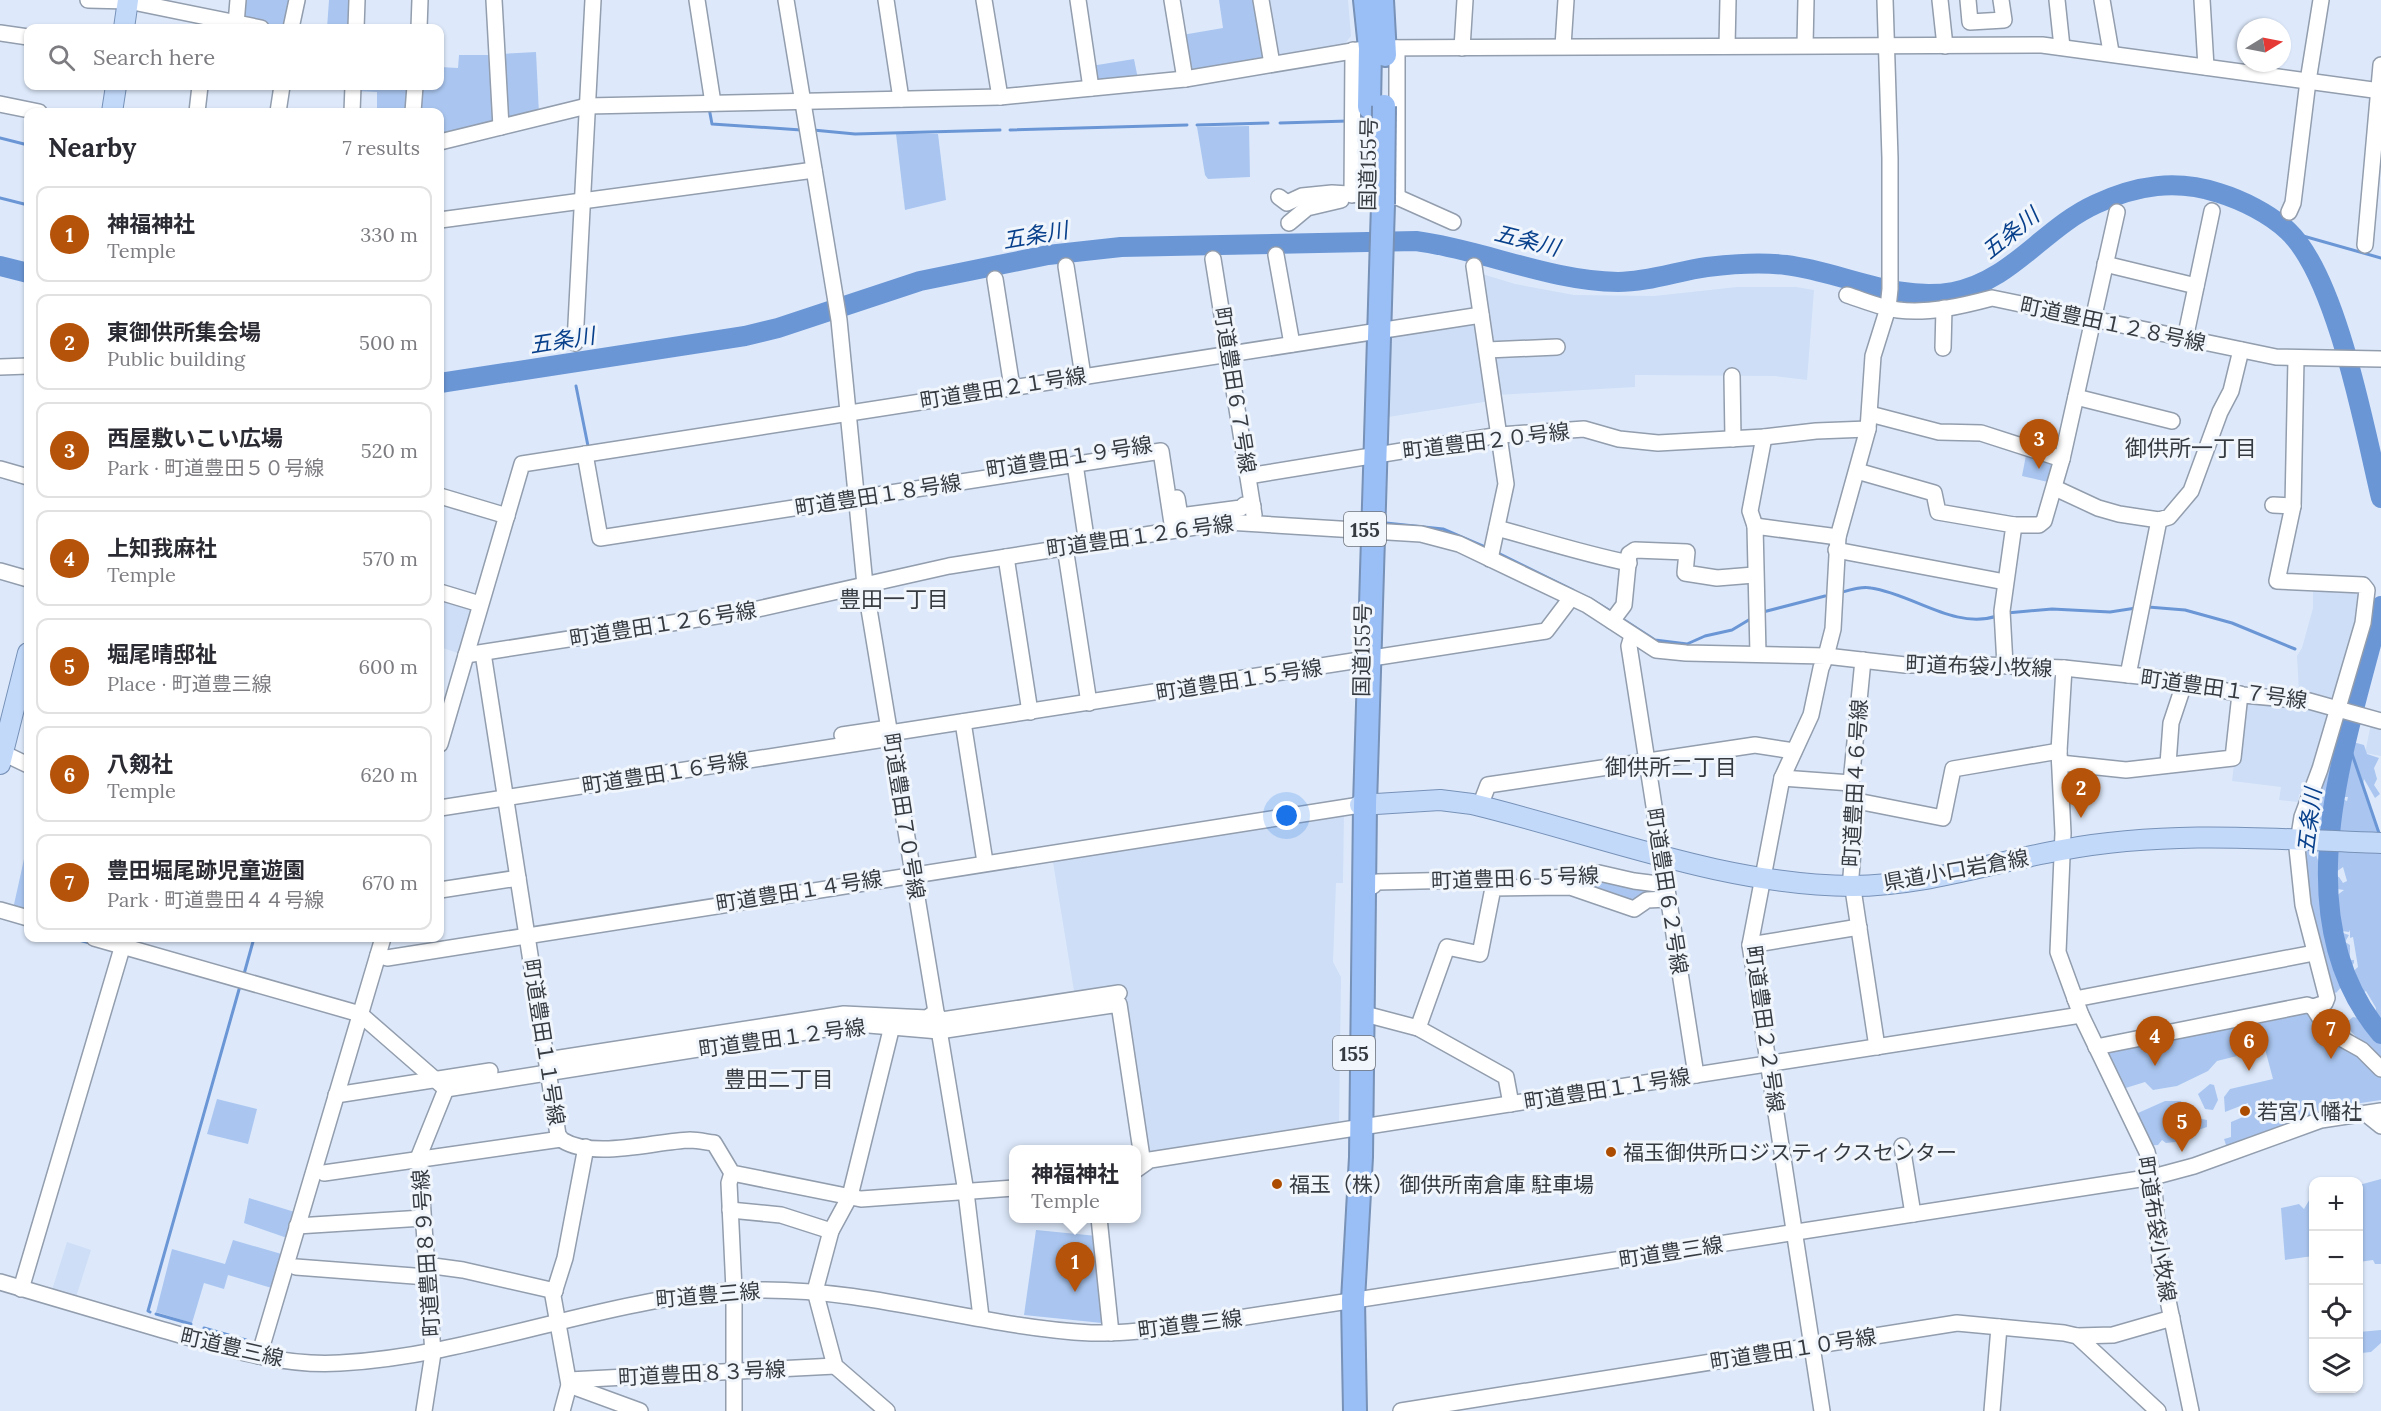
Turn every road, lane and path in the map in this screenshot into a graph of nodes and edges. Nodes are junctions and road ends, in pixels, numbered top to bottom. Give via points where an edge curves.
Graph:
1 (88, 0) edge
2 (238, 0) edge
3 (297, 0) edge
4 (357, 0) edge
5 (420, 0) edge
6 (494, 0) edge
7 (593, 0) edge
8 (697, 0) edge
9 (786, 0) edge
10 (886, 0) edge
11 (984, 0) edge
12 (1078, 0) edge
13 (1173, 0) edge
14 (1261, 0) edge
15 (1365, 0) edge
16 (1382, 0) edge
17 (1465, 0) edge
18 (1566, 0) edge
19 (1728, 0) edge
20 (1806, 0) edge
21 (1885, 0) edge
22 (1940, 0) edge
23 (1968, 0) edge
24 (2001, 0) edge
25 (2057, 0) edge
26 (2102, 0) edge
27 (2202, 0) edge
28 (2321, 0) edge
29 (128, 1) edge
30 (125, 24) edge
31 (208, 24) edge
32 (236, 24) joint
33 (292, 24) edge
34 (356, 24) edge
35 (418, 24) edge
36 (0, 33) edge
37 (24, 36) edge
38 (1805, 45) junction
39 (1886, 45) junction
40 (1563, 46) junction
41 (1727, 46) junction
42 (1944, 46) junction
43 (2062, 47) junction
44 (1462, 48) junction
45 (1376, 49) junction
46 (2111, 52) junction
47 (1272, 64) junction
48 (2381, 65) edge
49 (2206, 67) junction
50 (1185, 79) junction
51 (2308, 81) junction
52 (1091, 87) junction
53 (115, 90) edge
54 (200, 90) edge
55 (281, 90) edge
56 (353, 90) edge
57 (415, 90) edge
58 (2379, 91) edge
59 (999, 97) junction
60 (901, 99) junction
61 (802, 100) junction
62 (713, 103) junction
63 (0, 104) edge
64 (587, 106) junction
65 (113, 108) edge
66 (197, 108) edge
67 (279, 108) edge
68 (352, 108) edge
69 (413, 108) edge
70 (24, 109) edge
71 (501, 127) junction
72 (444, 141) edge
73 (814, 170) junction
74 (1279, 197) dead end
75 (582, 200) junction
76 (1375, 205) junction
77 (2212, 211) dead end
78 (2117, 212) dead end
79 (2289, 212) dead end
80 (444, 219) edge
81 (1453, 222) dead end
82 (1289, 223) dead end
83 (2365, 245) dead end
84 (1276, 255) dead end
85 (1213, 259) dead end
86 (2105, 264) junction
87 (1066, 266) dead end
88 (1474, 266) dead end
89 (995, 279) dead end
90 (2196, 286) junction
91 (1847, 295) dead end
92 (1889, 301) junction
93 (1944, 308) junction
94 (1481, 315) junction
95 (2093, 320) junction
96 (1375, 330) junction
97 (2185, 339) junction
98 (575, 343) dead end
99 (1292, 344) junction
100 (1557, 346) dead end
101 (1943, 348) dead end
102 (1487, 350) junction
103 (2241, 350) junction
104 (1228, 353) junction
105 (2296, 359) junction
106 (2381, 359) edge
107 (24, 366) edge
108 (0, 367) edge
109 (1083, 376) junction
110 (1732, 376) dead end
111 (1012, 387) junction
112 (2076, 397) junction
113 (847, 412) junction
114 (1870, 414) junction
115 (2172, 421) dead end
116 (1868, 429) junction
117 (1500, 435) junction
118 (1764, 437) junction
119 (1733, 439) junction
120 (585, 454) junction
121 (1371, 456) junction
122 (2062, 459) junction
123 (1075, 464) junction
124 (0, 469) edge
125 (1857, 471) junction
126 (24, 476) edge
127 (1248, 476) junction
128 (2055, 488) junction
129 (856, 494) junction
130 (444, 497) edge
131 (2273, 505) dead end
132 (2293, 506) junction
133 (1254, 514) junction
134 (507, 516) junction
135 (2159, 520) junction
136 (2014, 525) junction
137 (1755, 526) junction
138 (1497, 528) junction
139 (608, 530) dead end
140 (1173, 530) junction
141 (1369, 530) junction
142 (1088, 544) junction
143 (1837, 544) junction
144 (1065, 547) junction
145 (1005, 557) junction
146 (1490, 559) junction
147 (1629, 563) junction
148 (0, 571) edge
149 (1754, 575) junction
150 (24, 578) edge
151 (2005, 582) junction
152 (866, 585) junction
153 (444, 593) edge
154 (1571, 598) junction
155 (480, 604) junction
156 (1612, 621) junction
157 (1632, 636) junction
158 (473, 654) junction
159 (1758, 654) junction
160 (1826, 656) junction
161 (1367, 660) junction
162 (1863, 660) junction
163 (2005, 665) junction
164 (2064, 668) junction
165 (24, 669) edge
166 (2128, 675) junction
167 (2185, 681) junction
168 (2240, 694) junction
169 (1089, 703) junction
170 (445, 704) edge
171 (2339, 709) junction
172 (1030, 712) junction
173 (2381, 721) edge
174 (963, 722) junction
175 (890, 733) junction
176 (1794, 751) junction
177 (2059, 757) junction
178 (2, 759) edge
179 (1646, 760) junction
180 (24, 764) edge
181 (2168, 764) junction
182 (1782, 778) junction
183 (1851, 783) junction
184 (505, 794) junction
185 (444, 799) edge
186 (1857, 801) junction
187 (1362, 805) junction
188 (1480, 806) junction
189 (444, 807) edge
190 (2300, 840) junction
191 (2381, 843) edge
192 (2062, 849) junction
193 (1662, 855) junction
194 (985, 862) junction
195 (914, 874) junction
196 (518, 878) junction
197 (1761, 878) junction
198 (1493, 883) junction
199 (1363, 886) junction
200 (1852, 886) junction
201 (444, 889) edge
202 (1667, 892) junction
203 (0, 910) edge
204 (24, 917) edge
205 (1859, 927) junction
206 (527, 934) junction
207 (124, 942) edge
208 (382, 942) edge
209 (1750, 945) junction
210 (2314, 952) junction
211 (380, 956) junction
212 (2075, 999) junction
213 (2313, 1007) junction
214 (1361, 1013) junction
215 (361, 1015) junction
216 (2081, 1015) junction
217 (938, 1024) junction
218 (892, 1026) junction
219 (1418, 1028) junction
220 (1877, 1047) junction
221 (2096, 1047) junction
222 (1769, 1064) junction
223 (548, 1065) junction
224 (2381, 1069) edge
225 (1696, 1075) junction
226 (441, 1085) junction
227 (337, 1098) junction
228 (1510, 1104) junction
229 (2373, 1112) edge
230 (2381, 1126) edge
231 (1356, 1128) junction
232 (561, 1139) junction
233 (1137, 1145) edge
234 (1902, 1146) dead end
235 (586, 1147) junction
236 (419, 1161) junction
237 (1141, 1166) edge
238 (324, 1173) dead end
239 (732, 1173) junction
240 (2153, 1177) junction
241 (1009, 1188) edge
242 (966, 1192) junction
243 (850, 1196) junction
244 (730, 1210) junction
245 (1913, 1214) junction
246 (423, 1218) junction
247 (1100, 1223) edge
248 (299, 1225) junction
249 (831, 1231) junction
250 (1795, 1232) junction
251 (296, 1267) dead end
252 (427, 1271) junction
253 (0, 1282) edge
254 (21, 1289) junction
255 (734, 1290) junction
256 (555, 1291) junction
257 (815, 1291) junction
258 (1353, 1300) junction
259 (981, 1317) junction
260 (2172, 1318) junction
261 (556, 1322) junction
262 (1999, 1327) junction
263 (1111, 1333) junction
264 (2077, 1336) junction
265 (1813, 1347) junction
266 (433, 1353) junction
267 (260, 1356) junction
268 (835, 1366) junction
269 (734, 1373) junction
270 (569, 1383) junction
271 (424, 1411) edge
272 (562, 1411) edge
273 (640, 1411) edge
274 (734, 1411) edge
275 (887, 1411) edge
276 (1355, 1411) edge
277 (1401, 1411) edge
278 (1822, 1411) edge
279 (1992, 1411) edge
280 (2158, 1411) edge
281 (2191, 1411) edge

1 - 29 street
2 - 32 street
3 - 33 street
4 - 34 street
5 - 35 street
6 - 71 street
7 - 64 street
8 - 62 street
9 - 61 street, 町道豊田７０号線
10 - 60 street
11 - 59 street
12 - 52 street
13 - 50 street
14 - 47 street
15 - 45 highway, 国道155号 / 155
16 - 45 highway, 国道155号 / 155
17 - 44 street
18 - 40 street
19 - 41 street
20 - 38 street
21 - 39 street
22 - 42 street
23 - 24 street via 1970,22 1977,24 2004,20
25 - 43 street
26 - 46 street
27 - 49 street
28 - 51 street
29 - 30 main road
29 - 31 street
31 - 32 street
36 - 37 street
38 - 39 street
38 - 41 street
39 - 42 street
39 - 92 street
40 - 41 street
40 - 44 street
42 - 43 street
43 - 46 street
44 - 45 street
45 - 47 street
45 - 76 street
45 - 76 street
45 - 76 highway, 国道155号 / 155, bridge
46 - 49 street
47 - 50 street
48 - 58 street
49 - 51 street
50 - 52 street
51 - 58 street
51 - 79 street
52 - 59 street
53 - 65 main road
54 - 66 street
55 - 67 street
56 - 68 street
57 - 69 street
58 - 83 street
59 - 60 street
60 - 61 street
61 - 62 street
61 - 73 street, 町道豊田７０号線
62 - 64 street
63 - 70 street
64 - 71 street
64 - 75 street
71 - 72 street
73 - 75 street
73 - 113 street, 町道豊田７０号線 via 838,313
74 - 76 street via 1287,203 1302,196
75 - 80 street
75 - 98 street
76 - 81 street
76 - 82 street via 1307,208
76 - 96 highway, 国道155号 / 155
77 - 90 street
78 - 86 street
84 - 99 street
85 - 104 street, 町道豊田６７号線
86 - 90 street
86 - 95 street
87 - 109 street
88 - 94 street
89 - 111 street
90 - 97 street
91 - 92 street, 町道豊田１２８号線
92 - 93 street, 町道豊田１２８号線 via 1909,311
92 - 114 street via 1874,356
93 - 95 street, 町道豊田１２８号線 via 1992,298
93 - 101 street
94 - 96 street, 町道豊田２１号線
94 - 102 street
95 - 97 street, 町道豊田１２８号線
95 - 112 street
96 - 99 street, 町道豊田２１号線
96 - 121 highway, 国道155号 / 155
97 - 103 street, 町道豊田１２８号線
99 - 104 street, 町道豊田２１号線
100 - 102 street
102 - 117 street
103 - 105 street, 町道豊田１２８号線
103 - 135 street via 2231,391 2191,491 2177,511
104 - 109 street, 町道豊田２１号線
104 - 127 street, 町道豊田６７号線
105 - 106 street, 町道豊田１２８号線
105 - 132 street
107 - 108 street
109 - 111 street, 町道豊田２１号線
110 - 119 street
111 - 113 street, 町道豊田２１号線
112 - 115 street
112 - 122 street
113 - 120 street, 町道豊田２１号線
113 - 129 street, 町道豊田７０号線
114 - 116 street
114 - 122 street via 1939,432 1981,433
116 - 118 street, 町道豊田２０号線
116 - 125 street
117 - 119 street, 町道豊田２０号線 via 1584,429 1635,442
117 - 121 street, 町道豊田２０号線
117 - 138 street via 1506,484
118 - 119 street, 町道豊田２０号線
118 - 137 street via 1750,507
120 - 129 street, 町道豊田１８号線 via 600,538
120 - 134 street, 町道豊田２１号線 via 522,464
121 - 127 street, 町道豊田２０号線
121 - 141 highway, 国道155号 / 155
122 - 128 street
123 - 129 street, 町道豊田１８号線
123 - 140 street, 町道豊田１８号線 via 1161,451
123 - 142 street
124 - 126 street
125 - 136 street via 1934,493 1938,512
125 - 143 street
127 - 133 street, 町道豊田６７号線
128 - 135 street via 2098,508
128 - 136 street via 2044,521 2039,525
129 - 133 street, 町道豊田１９号線 via 1167,441 1180,516 1244,505
129 - 139 street, 町道豊田１９号線
129 - 152 street, 町道豊田７０号線
130 - 134 street
131 - 132 street
132 - 171 street via 2277,581 2366,588 2362,624
133 - 140 street, 町道豊田１２６号線
133 - 141 street, 町道豊田１２６号線
134 - 155 street
135 - 166 street
136 - 151 street
137 - 143 street
137 - 149 street
138 - 146 street
138 - 147 street via 1581,554
140 - 142 street, 町道豊田１２６号線
141 - 146 street, 町道豊田１２６号線 via 1438,537
141 - 161 highway, 国道155号 / 155
142 - 144 street, 町道豊田１２６号線
143 - 151 street
143 - 160 street via 1833,629
144 - 145 street, 町道豊田１２６号線
144 - 169 street
145 - 152 street, 町道豊田１２６号線
145 - 172 street
146 - 154 street, 町道豊田１２６号線
147 - 149 street via 1629,554 1635,550 1688,552 1685,573 1717,578
147 - 156 street via 1624,605
148 - 150 street
149 - 159 street
151 - 163 street
152 - 158 street, 町道豊田１２６号線 via 756,610
152 - 175 street, 町道豊田７０号線
153 - 155 street
154 - 156 street, 町道豊田１２６号線
154 - 161 street, 町道豊田１５号線 via 1546,631
155 - 158 street
156 - 157 street, 町道豊田１２６号線
157 - 159 street, 町道豊田１２６号線 via 1664,651
157 - 179 street, 町道豊田６２号線 via 1629,645
158 - 170 street
158 - 184 street, 町道豊田１１号線
159 - 160 street, 町道豊田１２６号線
160 - 162 street, 町道布袋小牧線
160 - 176 street, 町道豊田２２号線 via 1812,715
161 - 169 street, 町道豊田１５号線
161 - 187 highway, 国道155号 / 155
162 - 163 street, 町道布袋小牧線 via 1915,665
162 - 183 street, 町道豊田４６号線
163 - 164 street, 町道布袋小牧線
164 - 166 street, 町道豊田１７号線
164 - 177 street, 町道布袋小牧線
165 - 178 main road
166 - 167 street, 町道豊田１７号線
167 - 168 street, 町道豊田１７号線
167 - 181 street via 2171,723
168 - 171 street, 町道豊田１７号線 via 2309,701
168 - 181 street via 2233,758
169 - 172 street, 町道豊田１５号線
171 - 173 street, 町道豊田１７号線
171 - 190 street via 2302,816
172 - 174 street, 町道豊田１５号線
174 - 175 street, 町道豊田１５号線
174 - 194 street
175 - 184 street, 町道豊田１５号線
175 - 195 street, 町道豊田７０号線
176 - 179 street via 1755,745
176 - 182 street, 町道豊田２２号線
177 - 181 street via 2126,770
177 - 186 street via 1953,769 1943,818
177 - 192 street, 町道布袋小牧線
178 - 180 street
179 - 188 street via 1488,785
179 - 193 street, 町道豊田６２号線
182 - 183 street
182 - 197 street, 町道豊田２２号線
183 - 186 street, 町道豊田４６号線 via 1852,796
184 - 185 street, 町道豊田１５号線
184 - 189 street
184 - 196 street, 町道豊田１１号線
186 - 200 street, 町道豊田４６号線
187 - 188 main road, 県道小口岩倉線 via 1440,800
187 - 194 street, 町道豊田１４号線
187 - 199 highway, 国道155号 / 155
187 - 231 highway, 国道155号 / 155
188 - 193 main road, 県道小口岩倉線
190 - 191 main road, 県道小口岩倉線
190 - 192 main road, 県道小口岩倉線 via 2188,837
190 - 210 street via 2301,895
192 - 200 main road, 県道小口岩倉線 via 1939,877
192 - 212 street, 町道布袋小牧線 via 2058,952
193 - 197 main road, 県道小口岩倉線
193 - 202 street, 町道豊田６２号線
194 - 195 street, 町道豊田１４号線
195 - 206 street, 町道豊田１４号線
195 - 217 street, 町道豊田７０号線
196 - 201 street
196 - 206 street, 町道豊田１１号線
197 - 200 main road, 県道小口岩倉線
197 - 209 street, 町道豊田２２号線
198 - 199 street, 町道豊田６５号線 via 1377,882
198 - 202 street, 町道豊田６５号線 via 1599,873
198 - 202 street via 1570,887 1634,909
198 - 219 street via 1480,954 1447,947
199 - 214 highway, 国道155号 / 155
200 - 205 street, 町道豊田４６号線
202 - 225 street, 町道豊田６２号線
203 - 204 street
205 - 209 street
205 - 220 street, 町道豊田４６号線
206 - 211 street, 町道豊田１４号線 via 387,958
206 - 223 street, 町道豊田１１号線
207 - 215 street
207 - 254 street
208 - 211 street
209 - 222 street, 町道豊田２２号線
210 - 212 street
210 - 213 street via 2327,998 2325,1003
211 - 215 street
212 - 216 street, 町道布袋小牧線
213 - 221 street via 2307,1005
213 - 224 street via 2328,1031 2362,1050
214 - 219 street
214 - 231 highway, 国道155号 / 155
215 - 226 street
215 - 227 street
216 - 220 street, 町道豊田１１号線
216 - 221 street, 町道布袋小牧線
217 - 218 street, 町道豊田１２号線
217 - 223 street via 934,1013 927,1018 844,1014
217 - 233 street, 町道豊田１２号線 via 1119,999
217 - 242 street, 町道豊田７０号線
218 - 223 street, 町道豊田１２号線 via 856,1024
218 - 243 street
219 - 228 street via 1506,1077
220 - 222 street, 町道豊田１１号線
221 - 240 street, 町道布袋小牧線 via 2147,1152
222 - 225 street, 町道豊田１１号線
222 - 250 street, 町道豊田２２号線
223 - 226 street, 町道豊田１２号線
223 - 232 street, 町道豊田１１号線
225 - 228 street, 町道豊田１１号線
226 - 227 street, 町道豊田１２号線
226 - 236 street, 町道豊田８９号線
227 - 248 street
228 - 231 street, 町道豊田１１号線
229 - 230 street
229 - 240 street, 町道豊三線 via 2321,1120
231 - 237 street, 町道豊田１１号線 via 1150,1160
231 - 258 highway, 国道155号 / 155
232 - 235 street, 町道豊田１１号線
232 - 236 street
234 - 245 street
235 - 239 street, 町道豊田１１号線 via 690,1140 714,1143
235 - 256 street
236 - 238 street
236 - 246 street, 町道豊田８９号線
239 - 243 street
239 - 244 street
240 - 245 street, 町道豊三線
240 - 260 street, 町道布袋小牧線 via 2160,1262
241 - 242 street
242 - 243 street via 861,1199
242 - 259 street, 町道豊田７０号線
243 - 249 street
244 - 249 street via 781,1215
244 - 255 street
245 - 250 street, 町道豊三線
246 - 248 street
246 - 252 street, 町道豊田８９号線
247 - 263 street
248 - 267 street
249 - 257 street
250 - 258 street, 町道豊三線
250 - 265 street, 町道豊田２２号線
251 - 252 street
252 - 256 street via 463,1269
252 - 266 street, 町道豊田８９号線
253 - 254 street, 町道豊三線
254 - 267 street, 町道豊三線
255 - 257 street, 町道豊三線
255 - 261 street, 町道豊三線 via 657,1299
255 - 269 street
256 - 261 street
257 - 259 street, 町道豊三線
257 - 268 street
258 - 263 street, 町道豊三線 via 1181,1327
258 - 276 highway, 国道155号 / 155
259 - 263 street, 町道豊三線
260 - 264 street, 町道豊田１０号線 via 2113,1335
260 - 281 street, 町道布袋小牧線
261 - 266 street, 町道豊三線
261 - 270 street
262 - 264 street, 町道豊田１０号線
262 - 265 street, 町道豊田１０号線 via 1957,1323
262 - 279 street
264 - 280 street
265 - 277 street, 町道豊田１０号線
265 - 278 street, 町道豊田２２号線
266 - 267 street, 町道豊三線 via 319,1364
266 - 271 street, 町道豊田８９号線
268 - 269 street, 町道豊田８３号線
268 - 275 street
269 - 270 street, 町道豊田８３号線
269 - 274 street
270 - 272 street
270 - 273 street

